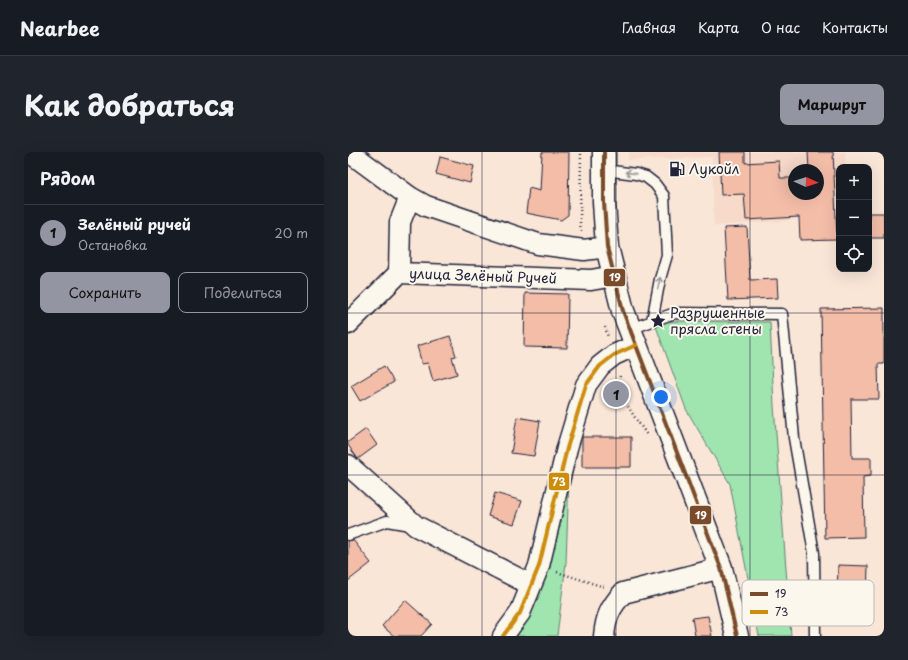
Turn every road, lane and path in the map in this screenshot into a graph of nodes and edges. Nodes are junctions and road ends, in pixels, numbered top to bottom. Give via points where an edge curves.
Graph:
1 (350, 155) edge
2 (604, 161) edge
3 (410, 197) junction
4 (607, 247) junction
5 (399, 273) junction
6 (614, 276) junction
7 (652, 321) junction
8 (348, 324) edge
9 (633, 337) junction
10 (348, 465) edge
11 (416, 526) junction
12 (348, 535) edge
13 (538, 566) junction
14 (721, 568) junction
15 (814, 580) edge
16 (531, 585) junction
17 (623, 593) junction
18 (815, 626) edge
19 (503, 636) edge
20 (604, 636) edge
21 (737, 636) edge
22 (815, 636) edge

1 - 3 street
2 - 4 main road
7 -> 2 lane via 667,255 664,196 646,177
3 - 4 street via 426,206 538,244 584,250
3 - 5 street via 400,222
4 - 6 main road
5 - 6 street, улица Зелёный Ручей via 591,280
5 - 8 street, улица Зелёный Ручей
6 - 9 main road
7 - 9 lane
7 - 15 lane via 675,312 782,314 794,438 814,554
9 - 13 street via 600,366 586,385 567,448
9 - 14 main road
10 - 11 street
11 - 12 lane via 386,521
11 - 16 street
13 - 16 street
13 - 17 path
14 - 17 street
14 - 21 main road
16 - 19 street via 520,613
17 - 20 street via 613,605
18 - 22 lane

